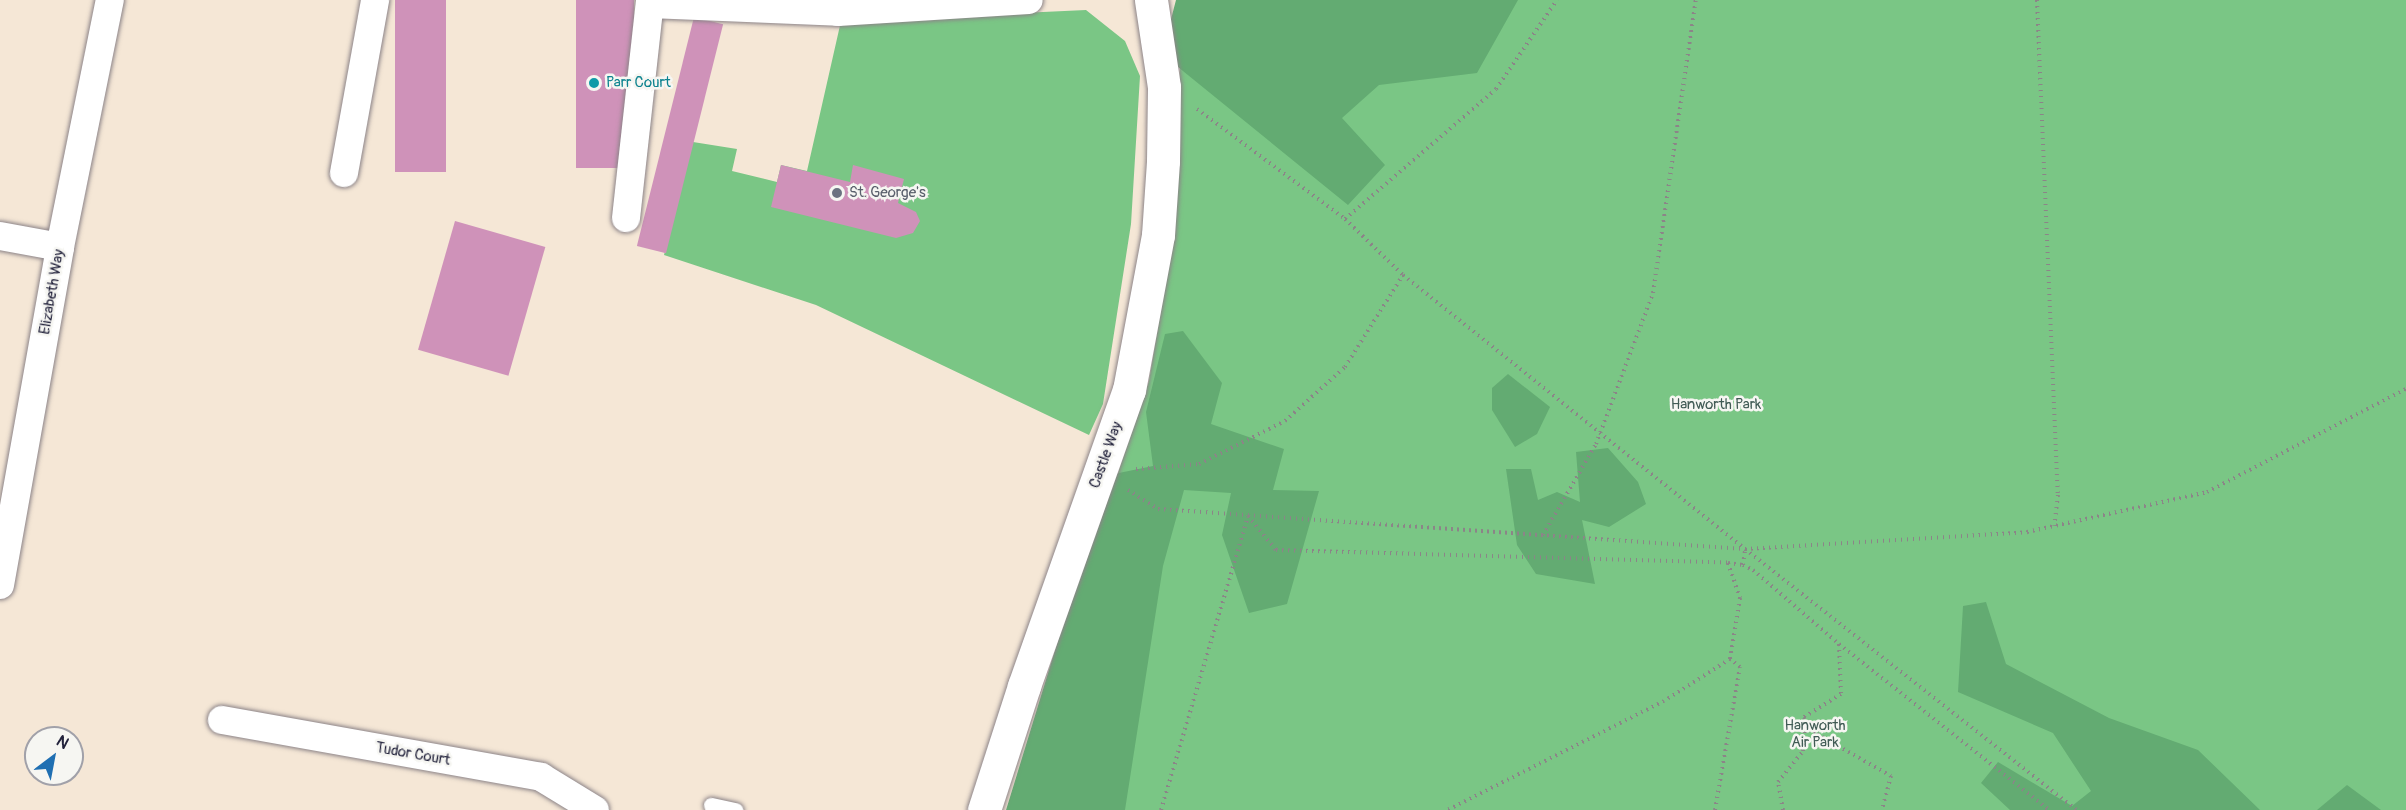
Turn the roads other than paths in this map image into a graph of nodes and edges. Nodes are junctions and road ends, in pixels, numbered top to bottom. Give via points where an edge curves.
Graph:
1 (110, 0) edge
2 (375, 0) edge
3 (1029, 0) edge
4 (1150, 0) edge
5 (650, 2) edge
6 (344, 173) dead end
7 (626, 218) dead end
8 (0, 236) edge
9 (60, 247) junction
10 (0, 585) edge
11 (222, 720) dead end
12 (711, 805) dead end
13 (595, 810) edge
14 (735, 810) edge
15 (984, 810) edge

1 - 9 street, Elizabeth Way
2 - 6 street
3 - 5 street via 838,12
4 - 15 street, Castle Way via 1164,87 1163,161 1158,235 1130,390
5 - 7 street
8 - 9 street
9 - 10 street, Elizabeth Way
11 - 13 street, Tudor Court via 541,777
12 - 14 lane

